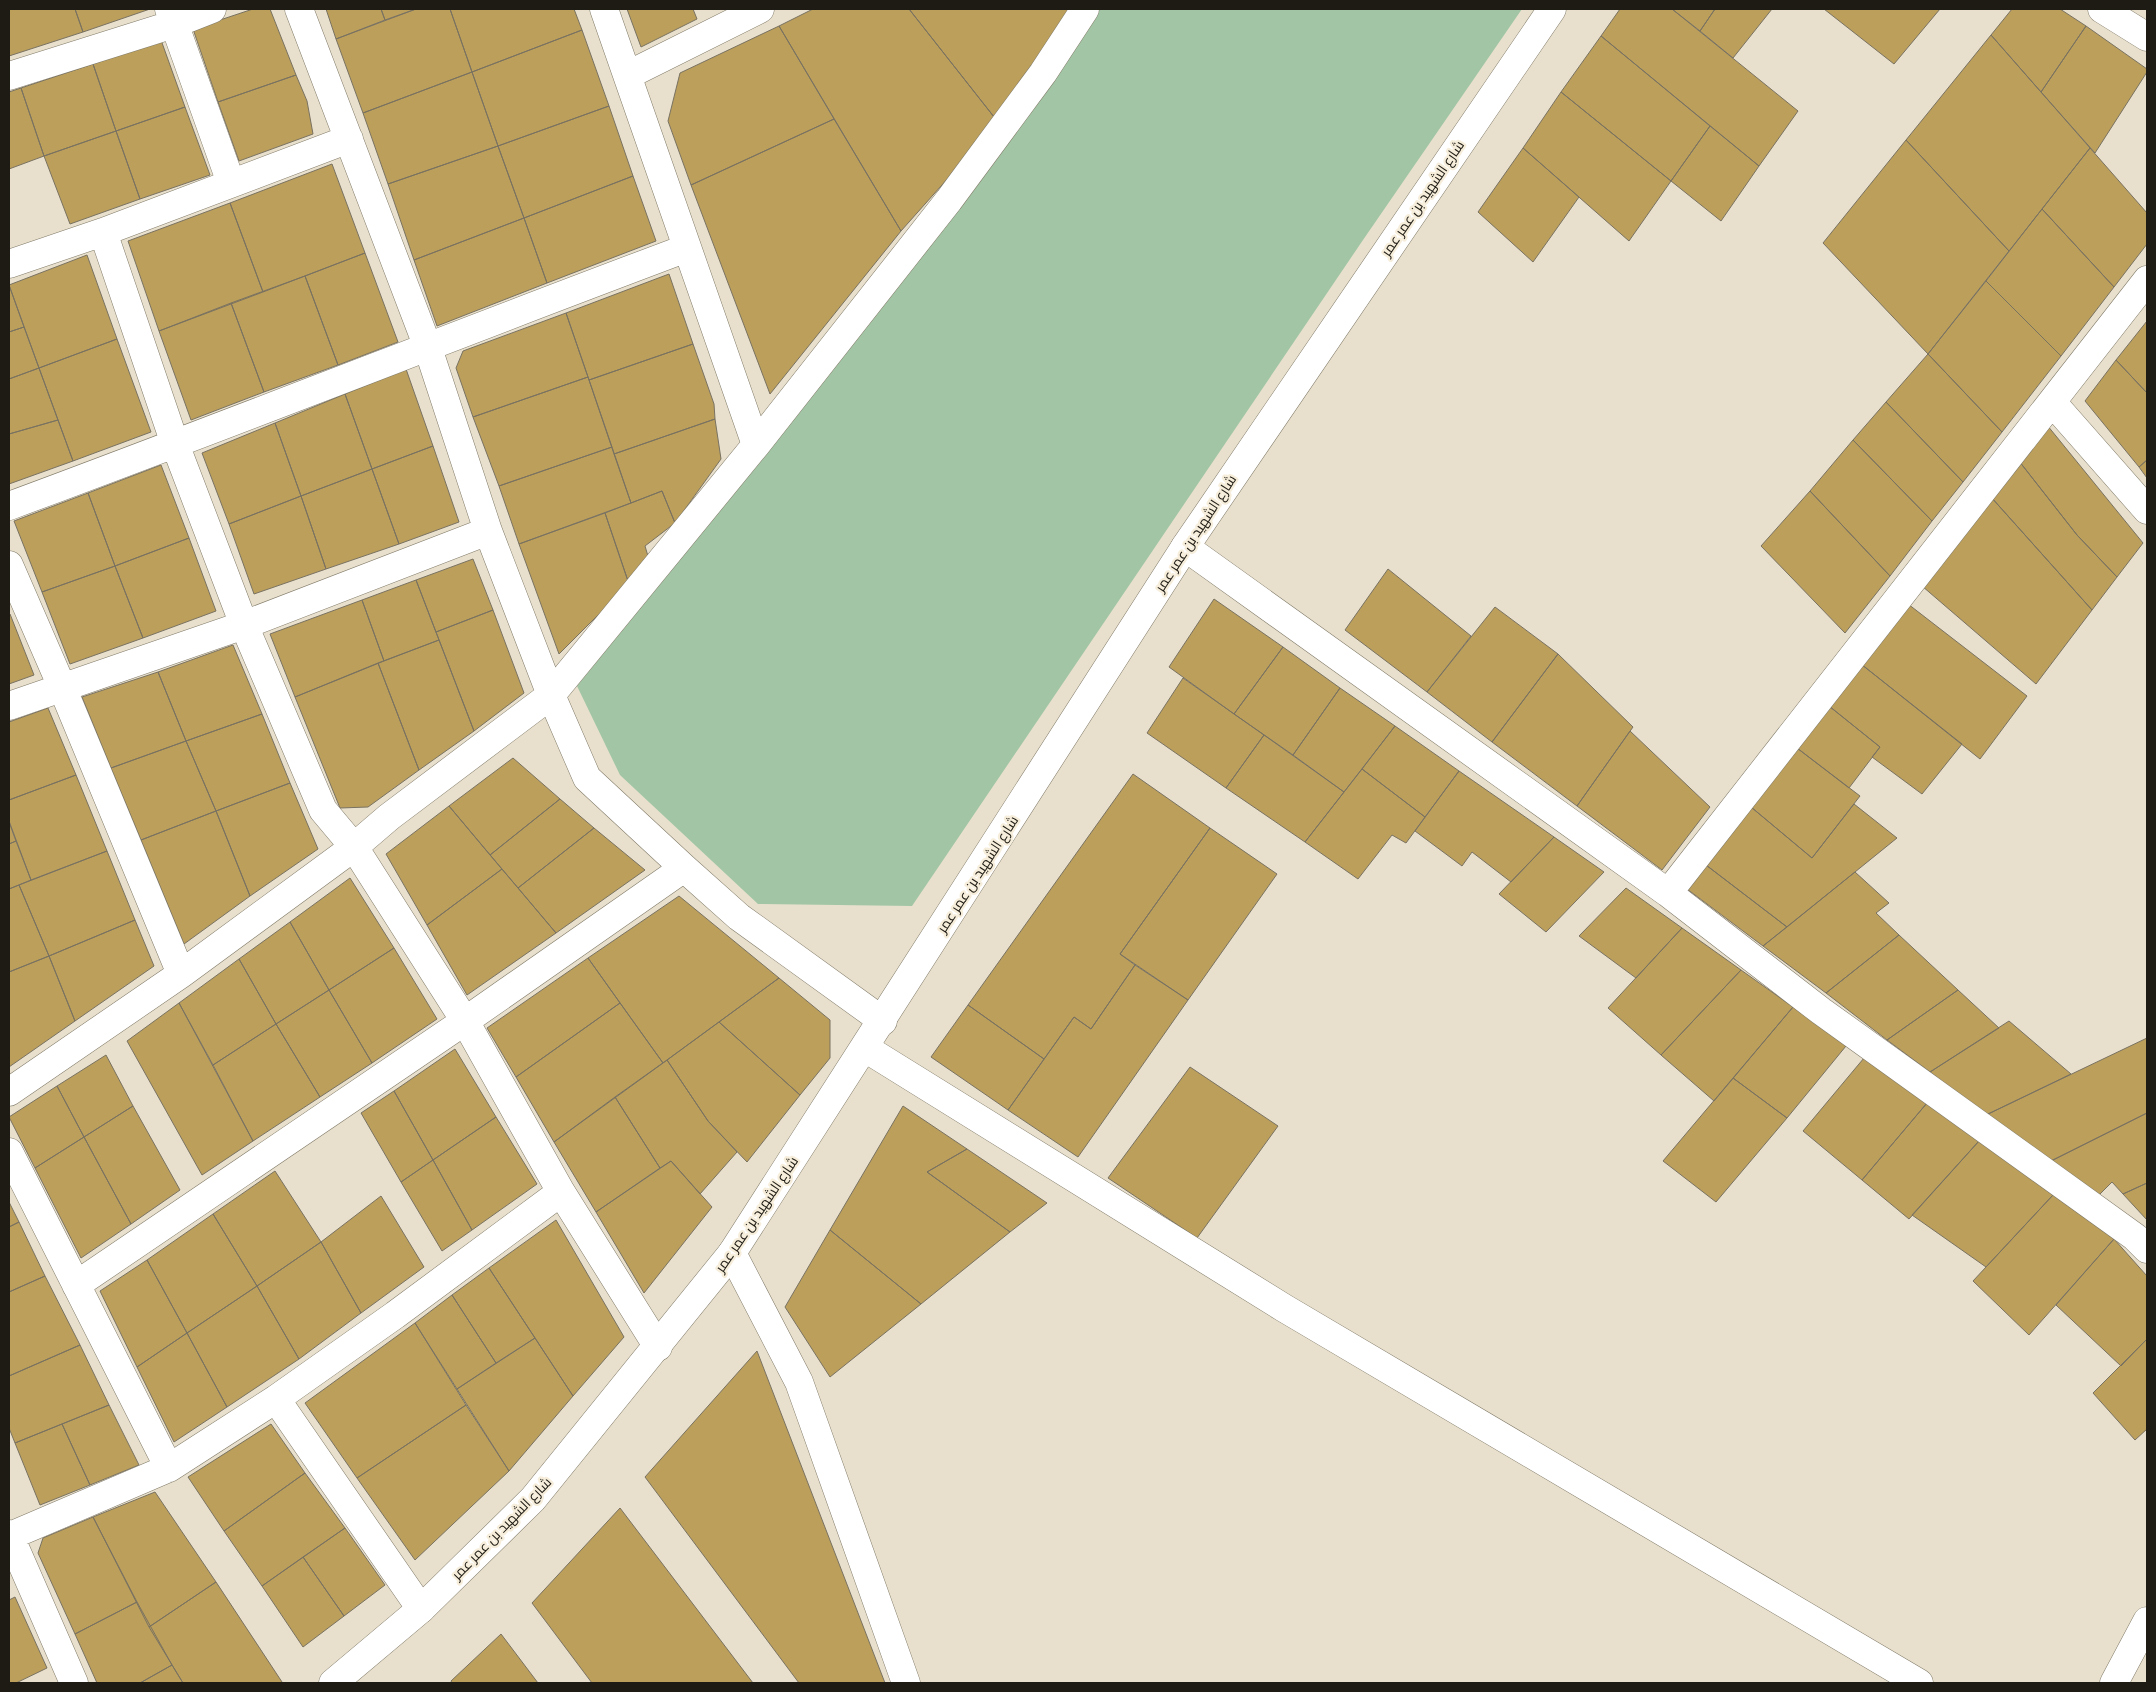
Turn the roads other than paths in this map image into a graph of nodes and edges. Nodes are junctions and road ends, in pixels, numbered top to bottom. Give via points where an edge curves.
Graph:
1 (212, 9) edge
2 (299, 9) edge
3 (604, 9) edge
4 (760, 9) edge
5 (1085, 9) edge
6 (1552, 9) edge
7 (2102, 9) edge
8 (171, 16) edge
9 (2147, 37) edge
10 (628, 75) junction
11 (9, 76) edge
12 (349, 139) junction
13 (231, 183) junction
14 (103, 232) junction
15 (687, 248) junction
16 (9, 264) edge
17 (2147, 280) edge
18 (427, 345) junction
19 (2052, 402) junction
20 (175, 444) junction
21 (756, 445) junction
22 (9, 506) edge
23 (2147, 510) edge
24 (488, 531) junction
25 (1185, 547) junction
26 (9, 565) edge
27 (244, 626) junction
28 (62, 687) junction
29 (551, 695) junction
30 (9, 706) edge
31 (354, 847) junction
32 (684, 868) junction
33 (1668, 893) junction
34 (181, 974) junction
35 (465, 1021) junction
36 (883, 1021) junction
37 (865, 1048) junction
38 (9, 1092) edge
39 (9, 1152) edge
40 (561, 1192) junction
41 (2147, 1249) edge
42 (732, 1253) junction
43 (76, 1285) junction
44 (658, 1347) junction
45 (276, 1399) junction
46 (169, 1468) junction
47 (9, 1535) edge
48 (421, 1609) junction
49 (2147, 1621) edge
50 (70, 1682) edge
51 (333, 1683) edge
52 (906, 1683) edge
53 (1919, 1683) edge
54 (2114, 1683) edge

1 - 8 street
2 - 12 street
3 - 10 street
4 - 10 street
5 - 21 street via 1044,73 949,200
6 - 25 street, شارع الشهيد بن عمر عمر
7 - 9 street
8 - 11 street
8 - 13 street
10 - 15 street
12 - 13 street
12 - 18 street
13 - 14 street
14 - 16 street
14 - 20 street
15 - 18 street
15 - 21 street
17 - 19 street
18 - 20 street
18 - 24 street
19 - 23 street
19 - 33 street
20 - 22 street
20 - 27 street
21 - 29 street
24 - 27 street
24 - 29 street
25 - 33 street
25 - 36 street, شارع الشهيد بن عمر عمر
26 - 28 street
27 - 28 street
27 - 31 street via 323,810
28 - 30 street
28 - 34 street
29 - 31 street
29 - 32 street via 587,778
31 - 34 street
31 - 35 street
32 - 35 street
32 - 36 street via 739,917
33 - 41 street via 1821,1011 2135,1237
34 - 38 street
35 - 40 street
35 - 43 street
36 - 37 street, شارع الشهيد بن عمر عمر
37 - 42 street, شارع الشهيد بن عمر عمر
37 - 53 street via 1284,1308
39 - 43 street
40 - 44 street
40 - 45 street
42 - 44 street, شارع الشهيد بن عمر عمر
42 - 52 street via 799,1382
43 - 46 street
44 - 48 street, شارع الشهيد بن عمر عمر via 533,1500
45 - 46 street
45 - 48 street
46 - 47 street
47 - 50 street
48 - 51 street, شارع الشهيد بن عمر عمر
49 - 54 street

